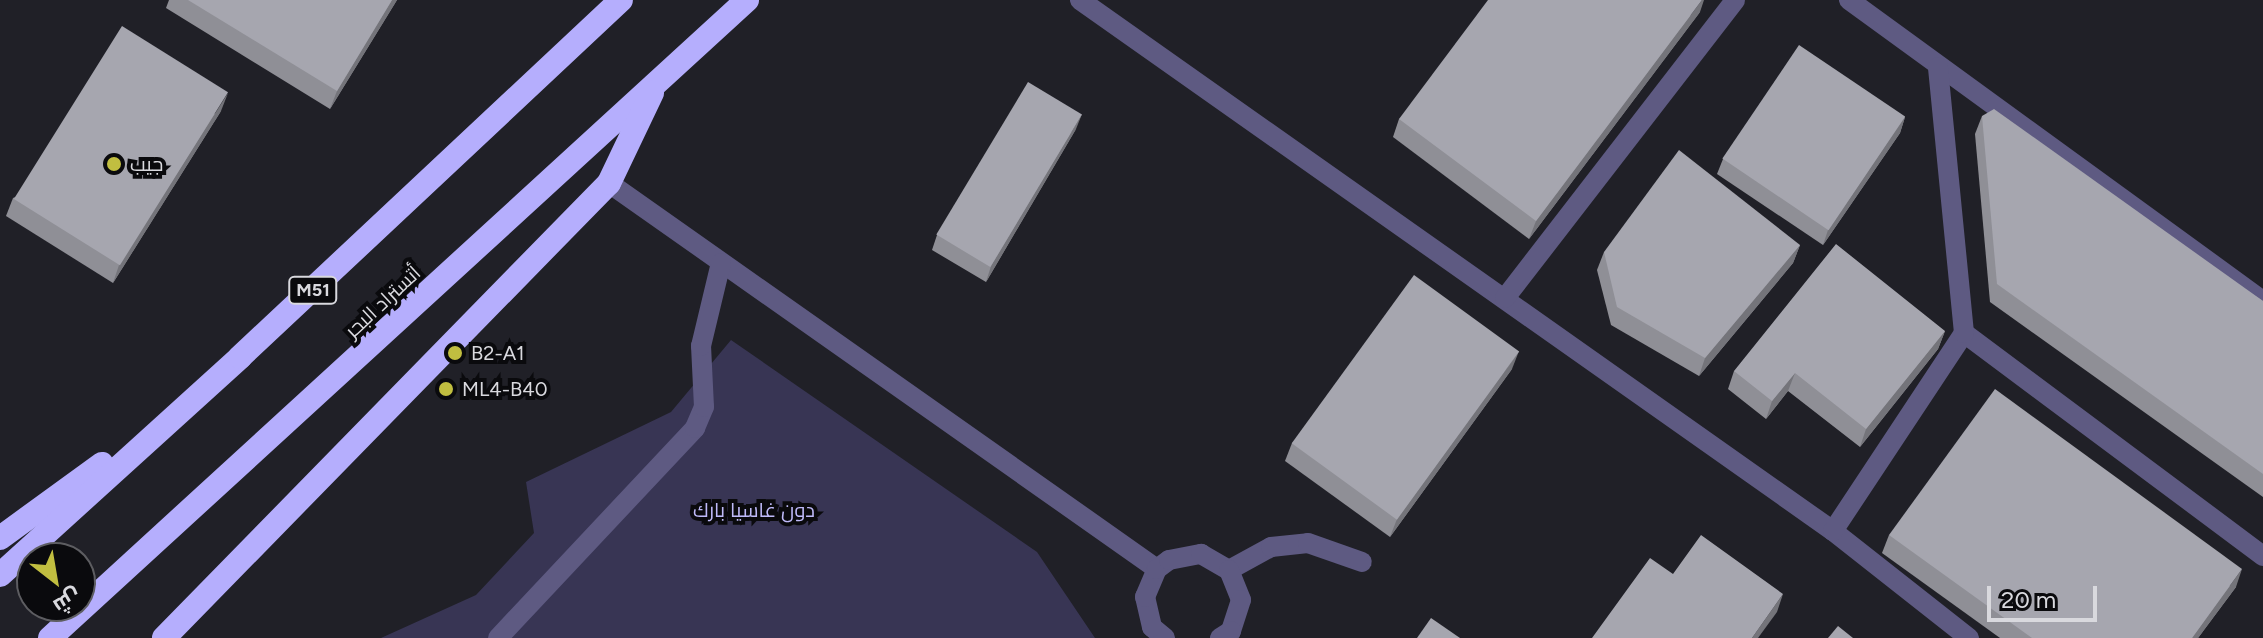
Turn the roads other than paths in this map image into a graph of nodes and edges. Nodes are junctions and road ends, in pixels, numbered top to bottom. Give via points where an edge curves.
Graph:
1 (747, 0) edge
2 (1080, 0) edge
3 (1735, 0) edge
4 (1849, 0) edge
5 (617, 1) edge
6 (1938, 67) junction
7 (658, 80) junction
8 (609, 183) junction
9 (721, 263) junction
10 (1505, 298) junction
11 (2263, 301) edge
12 (1964, 333) junction
13 (240, 357) junction
14 (42, 509) junction
15 (0, 528) edge
16 (1833, 531) junction
17 (0, 538) edge
18 (2263, 556) edge
19 (1362, 562) dead end
20 (1157, 569) junction
21 (1229, 570) junction
22 (0, 575) edge
23 (50, 638) edge
24 (164, 638) edge
25 (498, 638) edge
26 (1165, 638) edge
27 (1220, 638) edge
28 (1969, 638) edge

1 - 7 highway, أتستراد البحر
2 - 10 street
3 - 10 street
4 - 6 street
5 - 13 highway, M51
6 - 11 street
6 - 12 street
7 - 8 highway
7 - 23 highway, أتستراد البحر
8 - 9 street
8 - 24 highway
9 - 20 street
9 - 25 street via 701,346 704,407 695,428
10 - 16 street
12 - 16 street
12 - 18 street
13 - 14 highway
13 - 22 highway, M51
14 - 15 highway
14 - 17 highway
16 - 28 street
19 - 21 street via 1308,543 1271,547
20 - 21 street via 1169,560 1201,554
20 - 26 street via 1145,597 1152,627
21 - 27 street via 1241,600 1231,631

